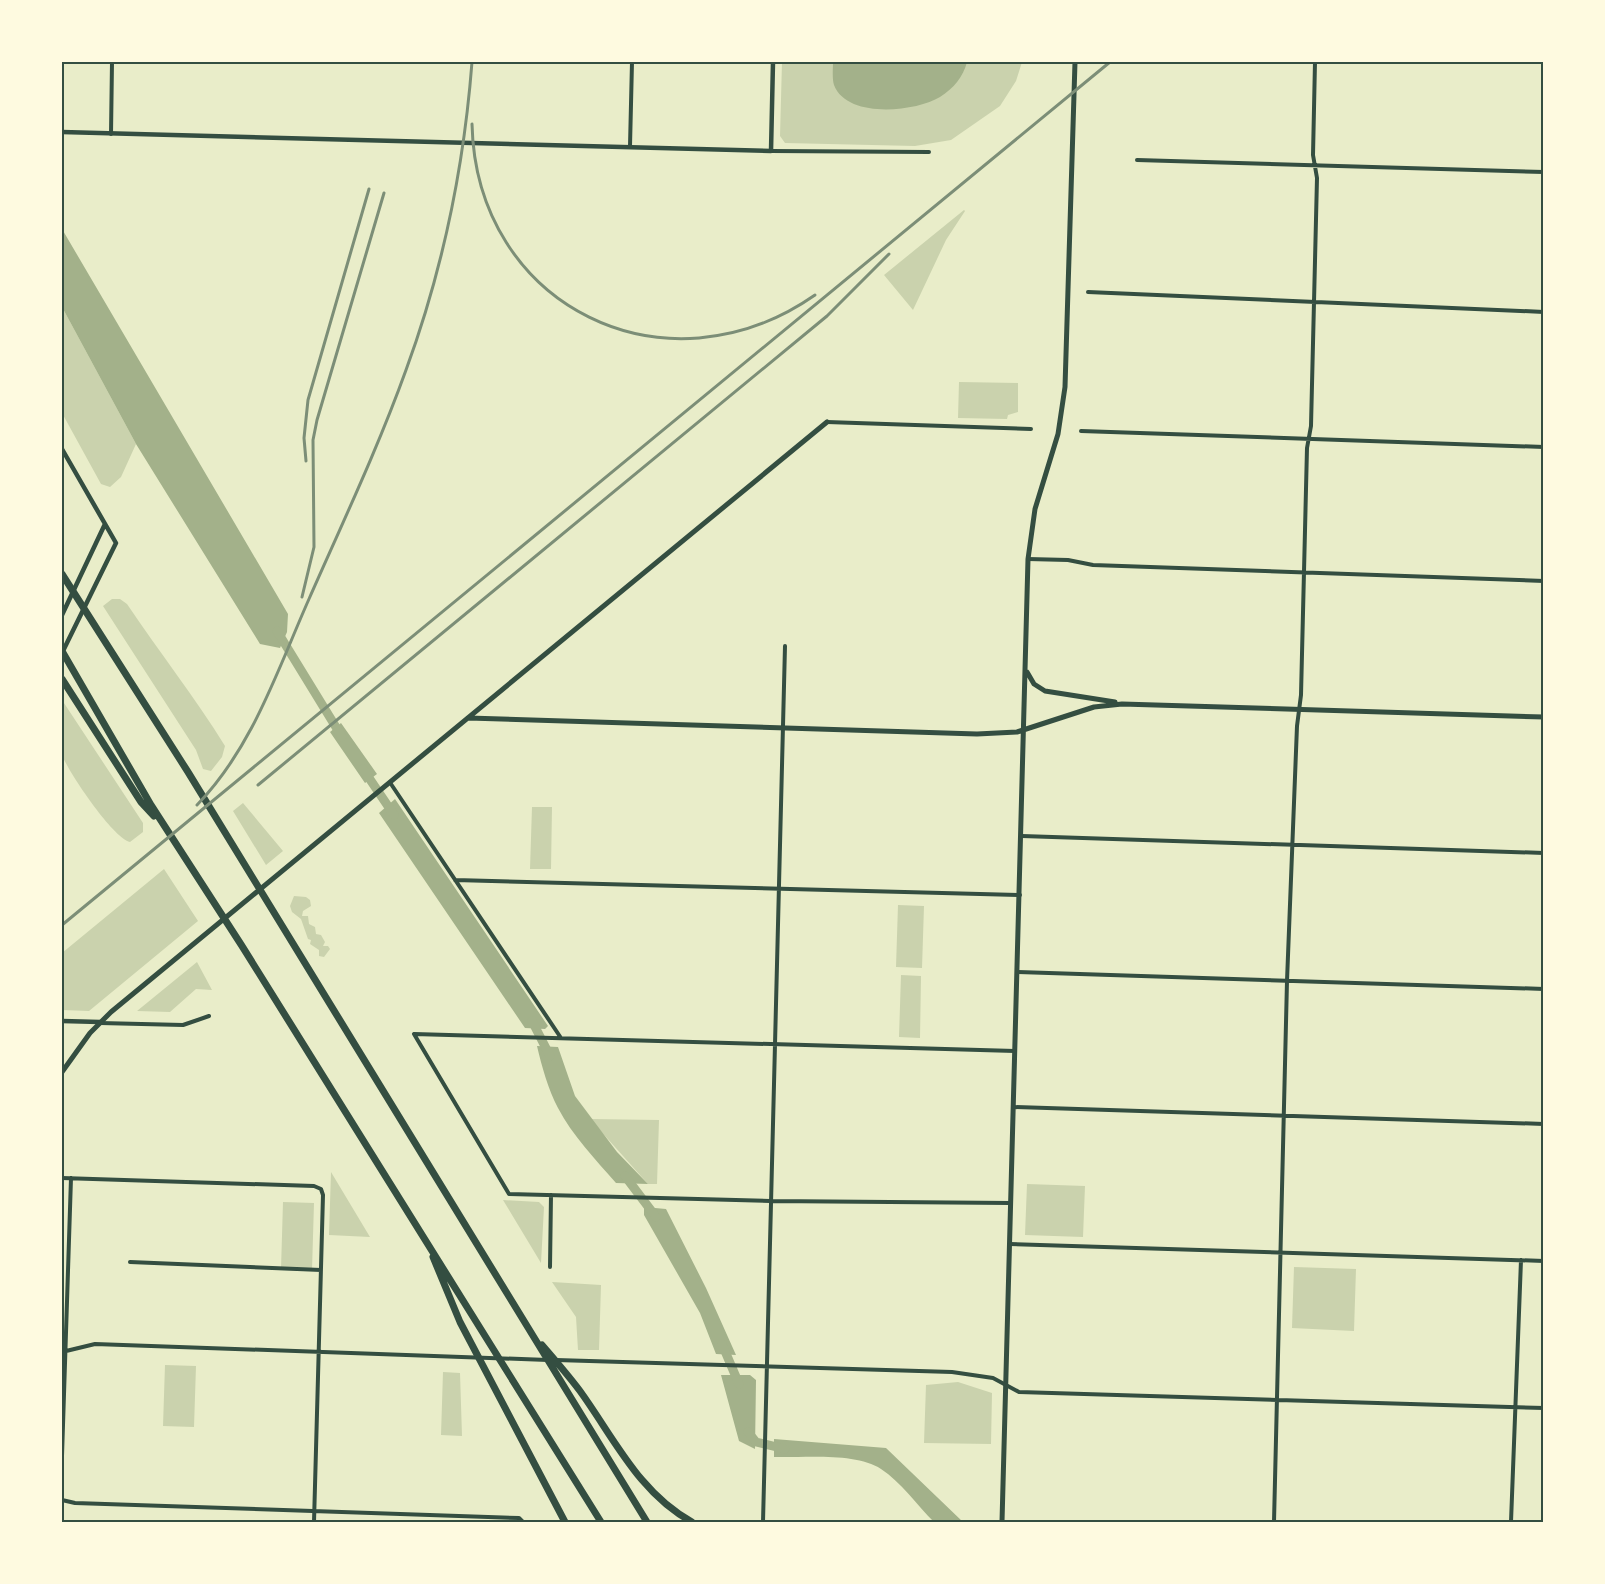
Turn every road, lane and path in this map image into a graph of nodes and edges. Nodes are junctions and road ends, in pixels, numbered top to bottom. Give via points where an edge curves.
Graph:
1 (112, 62) edge
2 (632, 62) edge
3 (773, 62) edge
4 (1075, 62) edge
5 (1315, 62) edge
6 (62, 132) edge
7 (111, 134) junction
8 (630, 146) junction
9 (771, 151) junction
10 (929, 152) dead end
11 (1137, 160) dead end
12 (1315, 166) junction
13 (1544, 172) edge
14 (1088, 292) dead end
15 (1314, 302) junction
16 (1544, 312) edge
17 (827, 422) joint
18 (1031, 429) dead end
19 (1081, 431) dead end
20 (1309, 437) junction
21 (1544, 447) edge
22 (62, 449) edge
23 (105, 524) junction
24 (1028, 560) junction
25 (1304, 573) junction
26 (62, 574) edge
27 (1544, 581) edge
28 (62, 615) edge
29 (785, 646) dead end
30 (62, 653) edge
31 (1026, 670) junction
32 (62, 679) edge
33 (1122, 704) junction
34 (1299, 710) junction
35 (1544, 717) edge
36 (468, 718) junction
37 (782, 729) junction
38 (1025, 730) junction
39 (391, 784) junction
40 (149, 807) junction
41 (1022, 836) junction
42 (1293, 846) junction
43 (1544, 853) edge
44 (455, 880) junction
45 (777, 888) junction
46 (1020, 895) junction
47 (1018, 972) junction
48 (1287, 981) junction
49 (1544, 988) edge
50 (209, 1016) dead end
51 (62, 1021) edge
52 (100, 1023) junction
53 (561, 1038) junction
54 (775, 1045) junction
55 (1016, 1052) junction
56 (62, 1072) edge
57 (1014, 1107) junction
58 (1284, 1116) junction
59 (1544, 1124) edge
60 (62, 1178) edge
61 (71, 1178) junction
62 (551, 1195) junction
63 (770, 1202) junction
64 (1011, 1203) junction
65 (425, 1238) junction
66 (1010, 1244) junction
67 (1281, 1252) junction
68 (1521, 1260) junction
69 (1544, 1261) edge
70 (130, 1262) dead end
71 (550, 1267) dead end
72 (321, 1270) junction
73 (526, 1325) junction
74 (63, 1350) edge
75 (319, 1351) junction
76 (765, 1368) junction
77 (1006, 1384) junction
78 (1277, 1402) junction
79 (1517, 1407) junction
80 (1544, 1408) edge
81 (62, 1456) edge
82 (62, 1500) edge
83 (314, 1511) junction
84 (314, 1522) edge
85 (523, 1522) edge
86 (565, 1522) edge
87 (601, 1522) edge
88 (647, 1522) edge
89 (692, 1522) edge
90 (763, 1522) edge
91 (1002, 1522) edge
92 (1274, 1522) edge
93 (1511, 1522) edge

1 - 7 street
2 - 8 street
3 - 9 street
4 - 24 main road via 1063,403 1058,434 1035,509
5 - 12 street
6 - 7 street
7 - 8 street
8 - 9 street
9 - 10 street
11 - 12 street
12 - 13 street
12 - 15 street
14 - 15 street
15 - 16 street
15 - 20 street
17 - 18 street
17 - 36 main road
19 - 20 street
20 - 21 street
20 - 25 street
22 - 23 street
23 - 28 street
23 - 30 street via 116,543
24 - 25 street
24 - 31 main road
25 - 27 street
25 - 34 street
26 - 73 highway via 188,772
29 - 37 street
30 - 40 highway
31 - 33 main road via 1034,684 1045,691
31 - 38 main road
32 - 40 highway
33 - 34 main road
33 - 38 main road via 1094,707
34 - 35 main road
34 - 42 street
36 - 37 main road
36 - 39 main road
37 - 38 main road via 977,734
37 - 45 street
38 - 41 main road
39 - 44 street
39 - 52 main road
40 - 65 highway via 242,946
41 - 42 street
41 - 46 main road
42 - 43 street
42 - 48 street
44 - 45 street
44 - 53 street
45 - 46 street
45 - 54 street
46 - 47 main road
47 - 48 street
47 - 55 main road
48 - 49 street
48 - 58 street
50 - 52 street via 183,1025
51 - 52 street
52 - 56 main road
53 - 54 street
53 - 62 street via 414,1034 509,1194
54 - 55 street
54 - 63 street
55 - 57 main road
57 - 58 street
57 - 64 main road
58 - 59 street
58 - 67 street
60 - 61 street
61 - 72 street via 315,1186 321,1189
61 - 74 street
62 - 63 street
62 - 71 street
63 - 64 street
63 - 76 street
64 - 66 main road
65 - 86 highway via 460,1322
65 - 87 highway
66 - 67 street
66 - 77 main road
67 - 68 street
67 - 78 street
68 - 69 street
68 - 79 street
70 - 72 street
72 - 75 street
73 - 88 highway
73 - 89 highway via 580,1391 648,1488
74 - 75 street via 95,1344
74 - 81 street
75 - 76 street
75 - 83 street
76 - 77 street via 952,1372 993,1378
76 - 90 street
77 - 78 street via 1019,1392
77 - 91 main road
78 - 79 street
78 - 92 street
79 - 80 street
79 - 93 street
82 - 83 street
83 - 84 street
83 - 85 street via 519,1518

